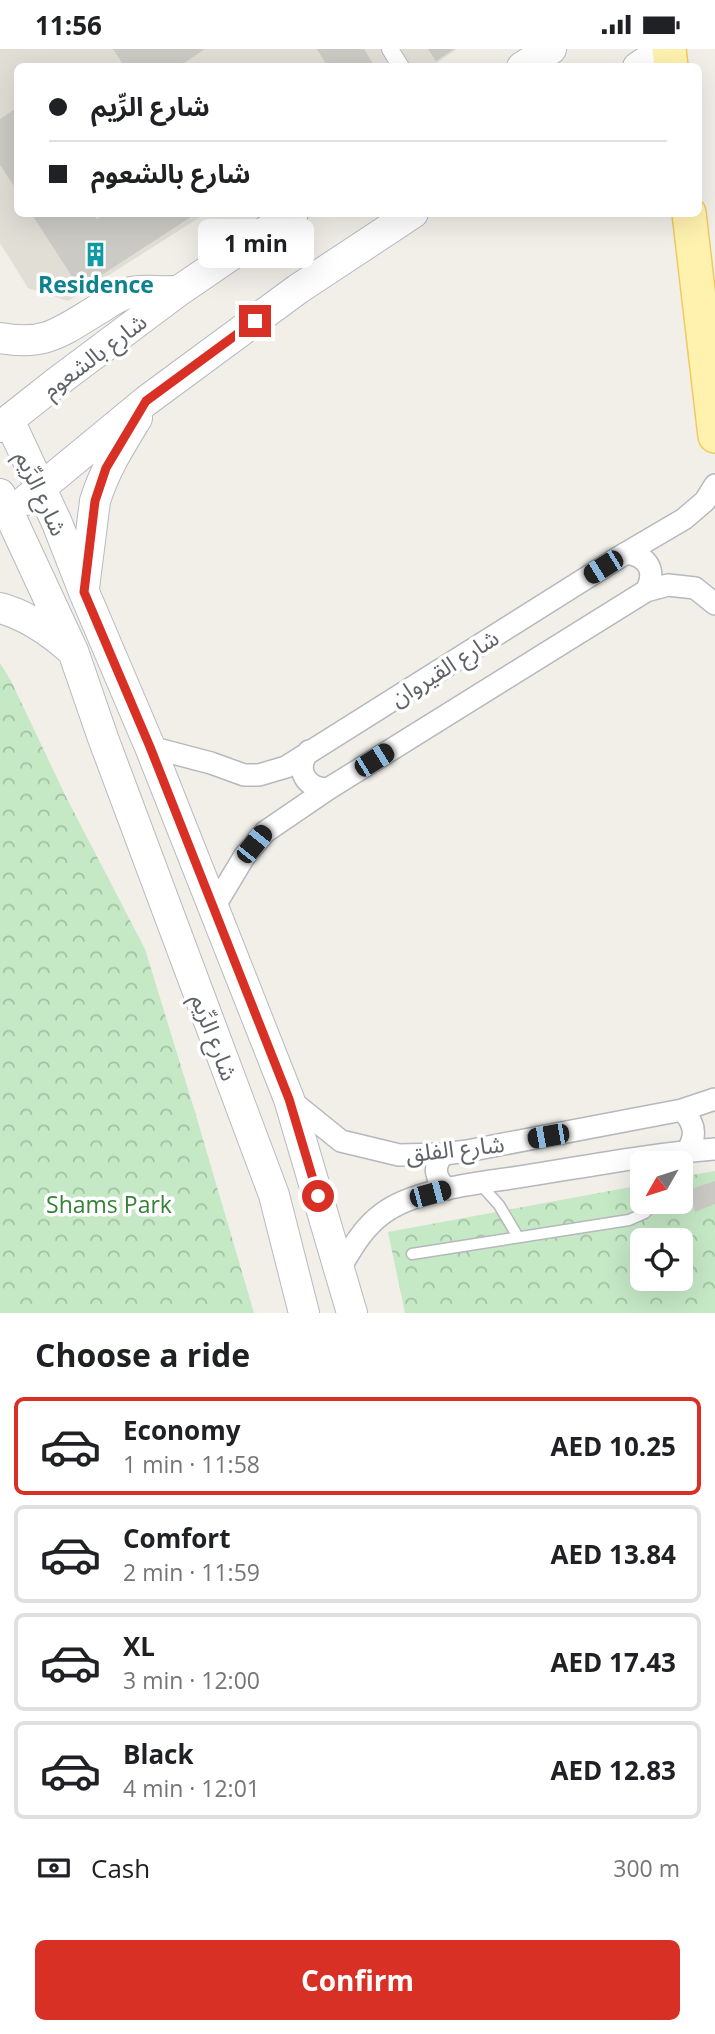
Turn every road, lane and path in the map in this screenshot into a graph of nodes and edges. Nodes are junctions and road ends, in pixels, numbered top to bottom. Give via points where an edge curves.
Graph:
1 (551, 49) edge
2 (667, 49) edge
3 (528, 63) edge
4 (644, 63) edge
5 (287, 217) edge
6 (407, 217) edge
7 (689, 217) edge
8 (180, 289) junction
9 (0, 338) edge
10 (146, 401) junction
11 (4, 424) edge
12 (715, 436) edge
13 (715, 485) edge
14 (41, 488) junction
15 (3, 509) edge
16 (626, 552) junction
17 (646, 591) junction
18 (84, 592) junction
19 (715, 604) edge
20 (0, 608) edge
21 (73, 651) junction
22 (150, 747) junction
23 (309, 751) junction
24 (328, 789) junction
25 (214, 907) junction
26 (289, 1099) junction
27 (715, 1099) edge
28 (682, 1110) junction
29 (715, 1149) edge
30 (682, 1151) edge
31 (693, 1153) edge
32 (443, 1154) junction
33 (630, 1162) edge
34 (481, 1184) junction
35 (448, 1189) junction
36 (640, 1215) edge
37 (518, 1237) junction
38 (412, 1254) dead end
39 (340, 1268) junction
40 (304, 1313) edge
41 (352, 1313) edge

1 - 3 main road
2 - 4 main road
5 - 8 main road, شارع بالشعوم
6 - 10 main road via 298,289
7 - 12 main road
8 - 9 main road via 130,292 44,339
8 - 11 main road, شارع بالشعوم
10 - 14 main road
10 - 18 main road via 99,488
11 - 14 main road, شارع الرِّيم
13 - 16 street, شارع القيروان via 684,519
14 - 15 main road
14 - 18 main road, شارع الرِّيم
15 - 21 main road, شارع الرِّيم
16 - 17 street via 648,565 651,574
16 - 23 street, شارع القيروان
17 - 19 street, شارع القيروان via 668,585 695,588
17 - 24 street, شارع القيروان
18 - 22 main road, شارع الرِّيم
20 - 21 main road via 25,617
21 - 40 main road, شارع الرِّيم via 274,1195
22 - 23 street, شارع القيروان via 244,775 286,767
22 - 25 main road, شارع الرِّيم
23 - 24 street via 302,765 306,781
24 - 25 street, شارع القيروان via 265,832
25 - 26 main road, شارع الرِّيم
26 - 32 street, شارع الفلق via 341,1141 399,1155
26 - 39 main road, شارع الرِّيم
27 - 28 street, شارع الفلق
28 - 30 street via 694,1135
28 - 32 street, شارع الفلق
29 - 31 street, شارع الفلق
32 - 35 street via 436,1171
33 - 34 street, شارع الفلق
34 - 35 street, شارع الفلق
34 - 37 lane
35 - 39 street, شارع الفلق via 383,1213 363,1230
36 - 37 lane
37 - 38 lane
39 - 41 main road, شارع الرِّيم

